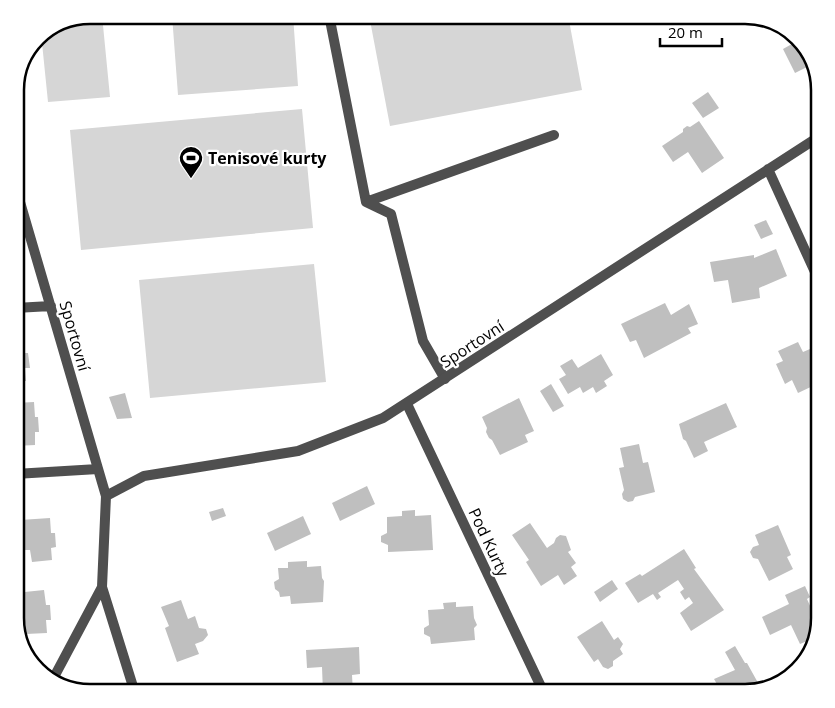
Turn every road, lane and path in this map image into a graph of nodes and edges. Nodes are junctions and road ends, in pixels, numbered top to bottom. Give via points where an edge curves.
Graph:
1 (331, 24) edge
2 (554, 134) dead end
3 (811, 142) edge
4 (768, 168) junction
5 (366, 202) junction
6 (24, 215) edge
7 (811, 263) edge
8 (51, 306) junction
9 (24, 308) edge
10 (445, 379) junction
11 (407, 404) junction
12 (98, 469) junction
13 (24, 473) edge
14 (106, 496) junction
15 (102, 587) junction
16 (55, 674) edge
17 (133, 684) edge
18 (540, 684) edge

1 - 5 street
2 - 5 street
3 - 4 street, Sportovní
4 - 7 street
4 - 10 street, Sportovní
5 - 10 street via 391,214 423,342
6 - 8 street, Sportovní
8 - 9 street
8 - 12 street, Sportovní
10 - 11 street, Sportovní
11 - 14 street, Sportovní via 383,418 298,451 144,476
11 - 18 street, Pod Kurty
12 - 13 street
12 - 14 street, Sportovní
14 - 15 street, Sportovní
15 - 16 street, Sportovní
15 - 17 street

